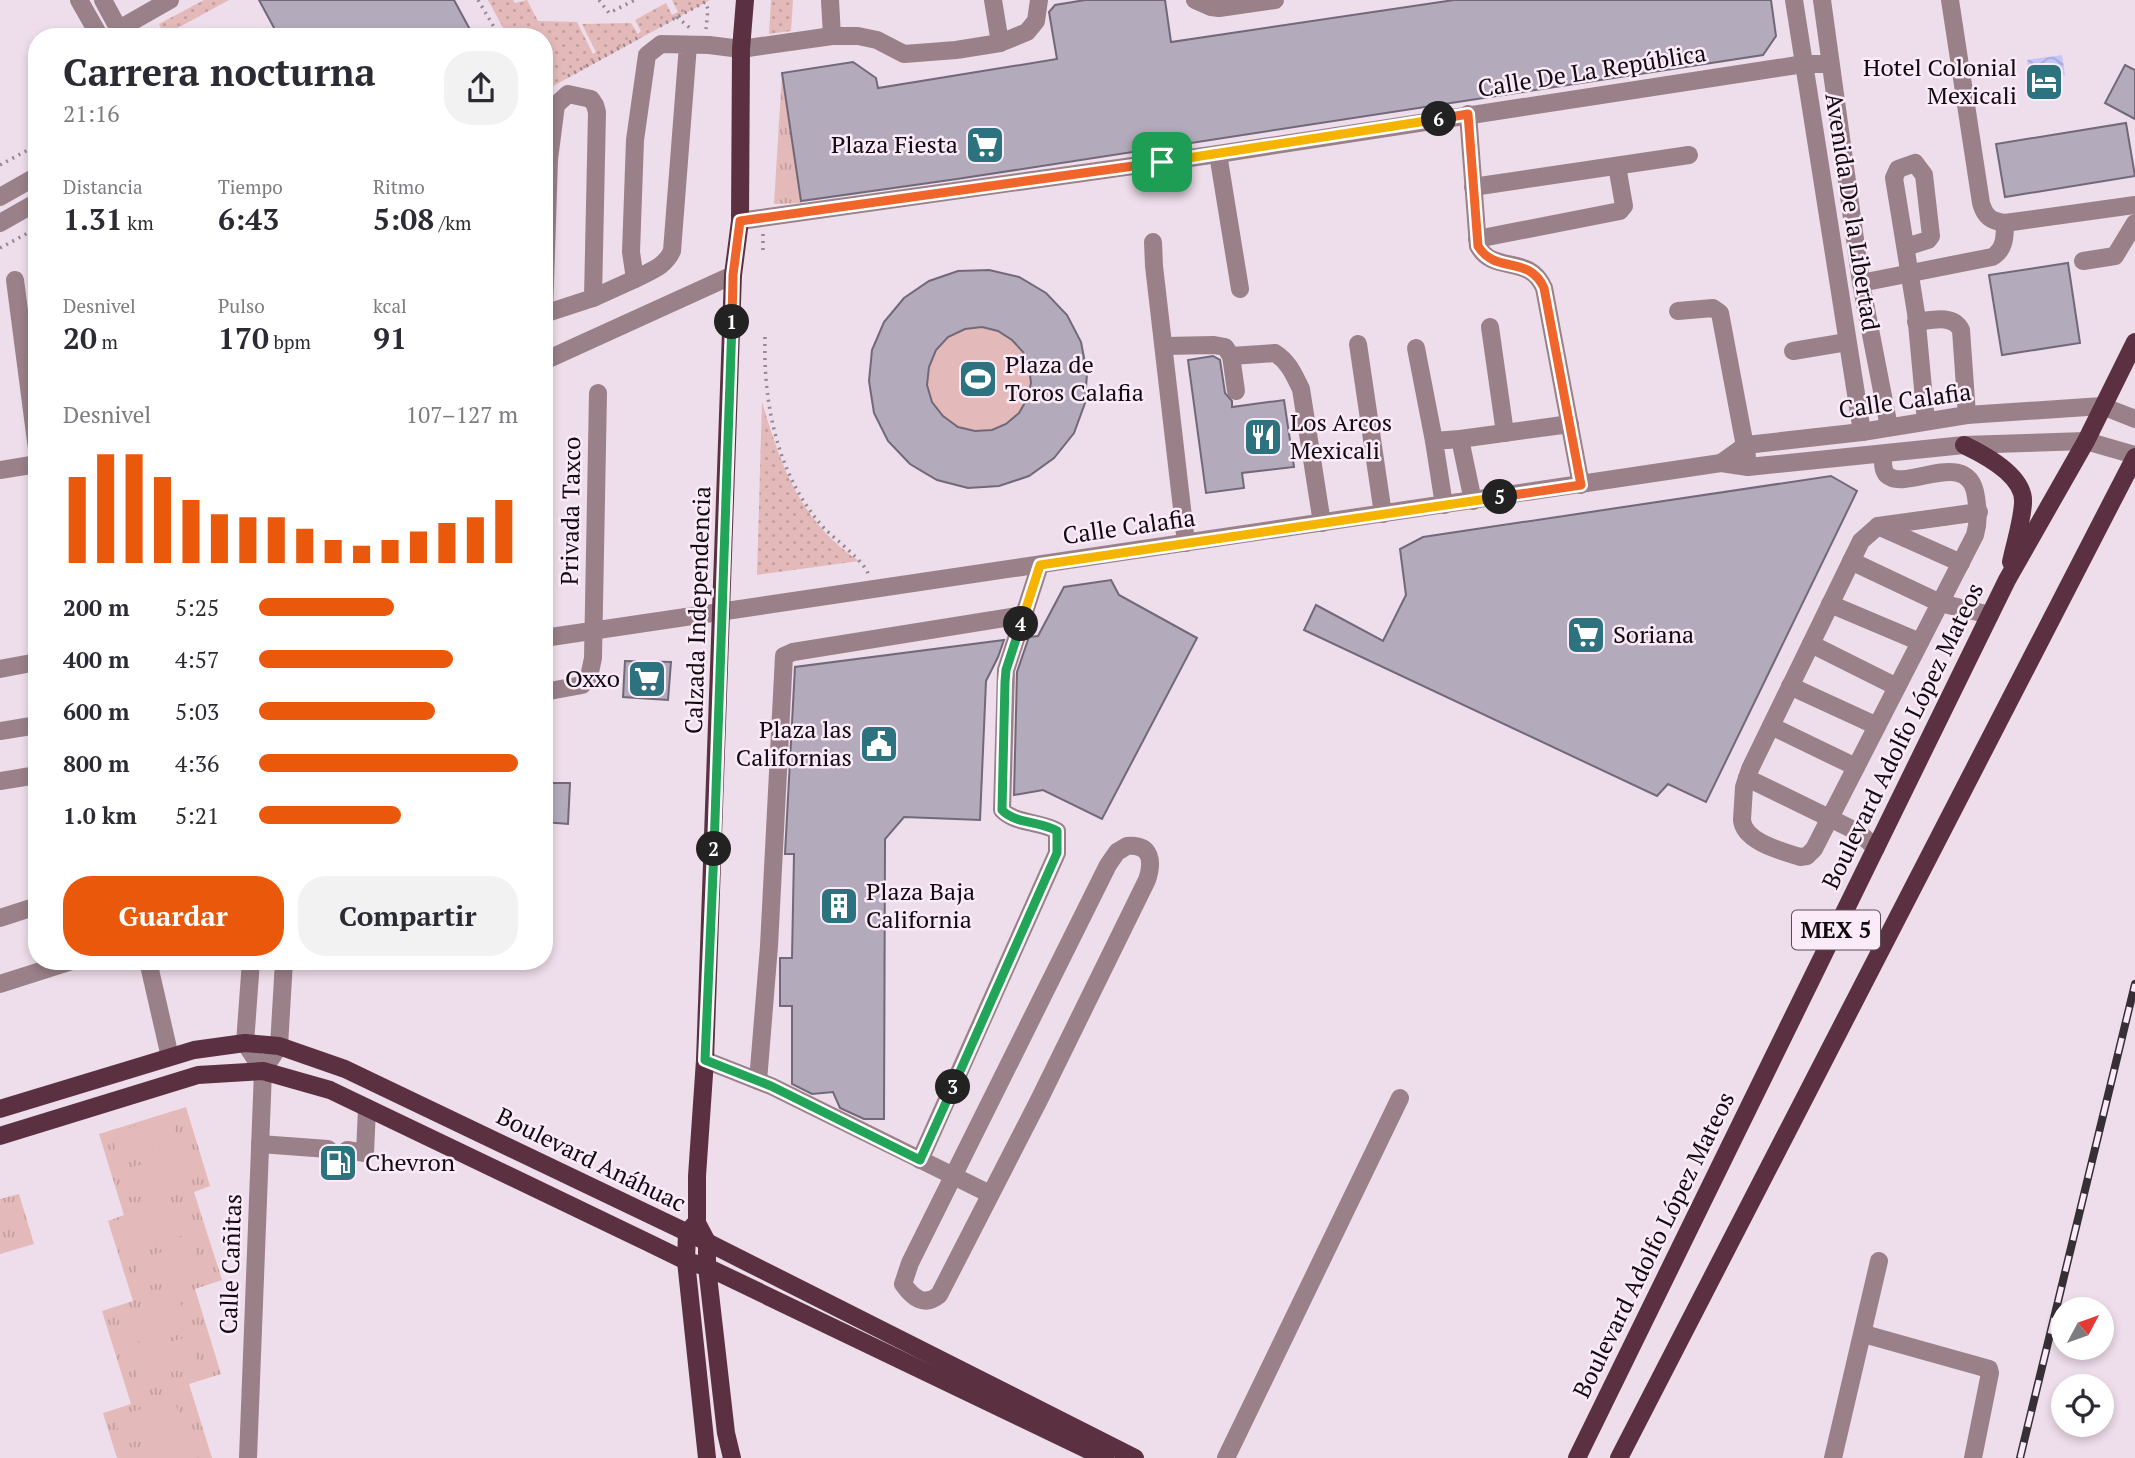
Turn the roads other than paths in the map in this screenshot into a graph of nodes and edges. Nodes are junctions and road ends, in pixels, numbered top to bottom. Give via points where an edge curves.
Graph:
1 (79, 0) edge
2 (170, 0) edge
3 (745, 0) edge
4 (830, 0) edge
5 (993, 0) edge
6 (1039, 0) edge
7 (1195, 0) edge
8 (1275, 0) edge
9 (1794, 0) edge
10 (1822, 0) edge
11 (1950, 0) edge
12 (109, 2) edge
13 (1238, 3) edge
14 (95, 28) edge
15 (119, 28) edge
16 (128, 28) edge
17 (694, 36) junction
18 (832, 36) junction
19 (1000, 43) junction
20 (741, 49) junction
21 (1804, 64) junction
22 (1829, 64) junction
23 (1468, 114) junction
24 (553, 123) edge
25 (1218, 154) junction
26 (1689, 155) dead end
27 (1617, 166) junction
28 (28, 181) edge
29 (1473, 187) junction
30 (0, 197) edge
31 (2135, 205) edge
32 (28, 207) edge
33 (740, 221) junction
34 (0, 223) edge
35 (2005, 223) junction
36 (2135, 223) edge
37 (1477, 239) junction
38 (1153, 242) dead end
39 (1906, 247) dead end
40 (2082, 261) dead end
41 (733, 275) junction
42 (1910, 275) junction
43 (635, 279) junction
44 (15, 281) dead end
45 (1861, 283) junction
46 (1240, 289) dead end
47 (593, 298) junction
48 (553, 311) edge
49 (1678, 311) dead end
50 (1916, 322) junction
51 (1490, 327) dead end
52 (1847, 342) junction
53 (2135, 342) edge
54 (1358, 344) dead end
55 (1165, 346) junction
56 (1416, 348) dead end
57 (1793, 351) dead end
58 (1231, 356) junction
59 (553, 357) edge
60 (28, 380) edge
61 (1236, 391) dead end
62 (598, 393) dead end
63 (2102, 406) junction
64 (1966, 415) junction
65 (2135, 419) edge
66 (1926, 421) junction
67 (1570, 424) junction
68 (1889, 427) junction
69 (1862, 432) junction
70 (1505, 433) junction
71 (1460, 439) junction
72 (1434, 441) junction
73 (2086, 441) junction
74 (1746, 445) junction
75 (1964, 445) junction
76 (1883, 454) junction
77 (2135, 456) edge
78 (1721, 463) junction
79 (28, 465) edge
80 (1748, 467) junction
81 (0, 470) edge
82 (1581, 485) junction
83 (1473, 501) junction
84 (1444, 505) junction
85 (1979, 512) junction
86 (1383, 514) junction
87 (1322, 523) junction
88 (1878, 526) junction
89 (1186, 543) junction
90 (1851, 561) junction
91 (1961, 563) junction
92 (1040, 565) junction
93 (2007, 580) junction
94 (1940, 603) junction
95 (1830, 604) junction
96 (723, 611) junction
97 (1024, 615) junction
98 (1990, 615) junction
99 (594, 630) junction
100 (553, 637) edge
101 (1920, 642) junction
102 (1811, 645) junction
103 (28, 664) edge
104 (0, 669) edge
105 (1790, 686) junction
106 (1897, 687) junction
107 (553, 690) edge
108 (28, 726) edge
109 (1771, 726) junction
110 (1877, 726) junction
111 (0, 731) edge
112 (1856, 767) junction
113 (28, 776) edge
114 (1747, 778) junction
115 (0, 780) edge
116 (1830, 817) junction
117 (1876, 848) junction
118 (28, 909) edge
119 (0, 918) edge
120 (44, 970) edge
121 (150, 970) edge
122 (250, 970) edge
123 (283, 970) edge
124 (0, 984) edge
125 (245, 1043) junction
126 (279, 1046) junction
127 (170, 1057) junction
128 (705, 1060) junction
129 (263, 1071) junction
130 (758, 1080) junction
131 (1400, 1098) dead end
132 (367, 1108) junction
133 (0, 1109) edge
134 (0, 1136) edge
135 (260, 1144) junction
136 (328, 1149) dead end
137 (348, 1150) dead end
138 (920, 1160) junction
139 (954, 1176) junction
140 (990, 1194) junction
141 (692, 1228) junction
142 (706, 1242) junction
143 (686, 1261) junction
144 (1879, 1261) dead end
145 (707, 1267) junction
146 (1864, 1334) junction
147 (248, 1458) edge
148 (707, 1458) edge
149 (732, 1458) edge
150 (1105, 1458) edge
151 (1135, 1458) edge
152 (1226, 1458) edge
153 (1577, 1458) edge
154 (1619, 1458) edge
155 (1833, 1458) edge
156 (1973, 1458) edge

1 - 14 street
2 - 16 street
3 - 20 main road, Calzada Independencia
4 - 18 street
5 - 19 street
6 - 19 street via 1031,30
7 - 13 street via 1212,8
8 - 13 street
9 - 21 street, Avenida De la Libertad
10 - 22 street, Avenida De la Libertad
11 - 35 street via 1983,213
12 - 15 street
17 - 20 street via 709,45
17 - 43 street via 671,251 662,265
17 - 43 street via 661,44 647,55 635,140 631,252
18 - 19 street via 877,40 904,54
18 - 20 street
20 - 33 main road, Calzada Independencia
21 - 22 street, Calle De La República
21 - 23 street, Calle De La República
21 - 52 street, Avenida De la Libertad
22 - 45 street, Avenida De la Libertad
23 - 25 street, Calle De La República
23 - 29 street
24 - 47 street via 556,105 568,94 591,99 596,105
25 - 33 street, Calle De La República
25 - 46 street
26 - 27 street
27 - 29 street
27 - 37 street via 1624,206 1620,211
28 - 30 street
29 - 37 street
31 - 35 street
32 - 34 street
33 - 41 main road, Calzada Independencia
35 - 42 street via 2005,238 1997,254
36 - 40 street via 2115,256
37 - 67 street via 1487,258 1526,268 1540,279 1549,305
38 - 55 street
39 - 42 street
41 - 59 street
41 - 96 main road, Calzada Independencia
42 - 45 street
42 - 50 street
43 - 47 street
44 - 60 street
45 - 68 street, Avenida De la Libertad
47 - 48 street
49 - 74 street via 1713,308 1720,313
50 - 64 street via 1958,323
50 - 66 street
51 - 70 street
52 - 57 street
52 - 69 street, Avenida De la Libertad
53 - 63 main road, Boulevard Adolfo López Mateos / MEX 5
54 - 86 street
55 - 58 street via 1220,345
55 - 89 street
56 - 72 street
58 - 61 street
58 - 87 street via 1275,353 1293,373 1301,389
62 - 99 street, Privada Taxco
63 - 64 street, Calle Calafia
63 - 65 street
63 - 73 main road, Boulevard Adolfo López Mateos / MEX 5
64 - 66 street, Calle Calafia
66 - 68 street, Calle Calafia
67 - 70 street
67 - 82 street
68 - 69 street, Calle Calafia
69 - 74 street, Calle Calafia
70 - 71 street
71 - 72 street
71 - 83 street
72 - 84 street
73 - 75 street, Calle Calafia
73 - 77 street, Calle Calafia
73 - 93 main road, Boulevard Adolfo López Mateos / MEX 5
74 - 78 street, Calle Calafia
74 - 80 street
75 - 76 street, Calle Calafia
75 - 93 main road via 2007,472 2024,501
76 - 80 street, Calle Calafia
76 - 85 street via 1884,470 1894,478 1950,472 1969,478 1975,484
77 - 154 main road, MEX 5
78 - 80 street, Calle Calafia
78 - 82 street, Calle Calafia
79 - 81 street
82 - 83 street, Calle Calafia
83 - 84 street, Calle Calafia
84 - 86 street, Calle Calafia
85 - 88 street
85 - 91 street via 1975,535
86 - 87 street, Calle Calafia
87 - 89 street, Calle Calafia
88 - 90 street via 1861,541
88 - 91 street
89 - 92 street, Calle Calafia
90 - 94 street
90 - 95 street
91 - 94 street
92 - 96 street, Calle Calafia
92 - 97 street
93 - 98 main road, Boulevard Adolfo López Mateos / MEX 5
94 - 98 street
94 - 101 street
95 - 101 street
95 - 102 street
96 - 99 street, Calle Calafia
96 - 128 main road, Calzada Independencia
97 - 130 street via 784,656
97 - 138 street via 1006,670 1002,810 1009,817 1057,831 1057,853
98 - 117 main road, Boulevard Adolfo López Mateos / MEX 5
99 - 100 street, Calle Calafia
99 - 107 street, Privada Taxco via 589,677 582,685
101 - 106 street
102 - 105 street
102 - 106 street
103 - 104 street
105 - 109 street
105 - 110 street
106 - 110 street
108 - 111 street
109 - 112 street
109 - 114 street
110 - 112 street
112 - 116 street
113 - 115 street
114 - 116 street
114 - 116 street via 1742,825 1754,839 1807,856
116 - 117 street via 1858,831
117 - 153 main road, Boulevard Adolfo López Mateos / MEX 5
118 - 119 street
120 - 124 street
121 - 127 street
122 - 125 street
123 - 126 street
125 - 126 main road, Boulevard Anáhuac
125 - 127 main road, Boulevard Anáhuac
125 - 129 street
126 - 129 street
126 - 141 main road, Boulevard Anáhuac via 345,1069
127 - 133 main road, Boulevard Anáhuac
128 - 130 street
128 - 141 main road, Calzada Independencia
129 - 132 main road, Boulevard Anáhuac via 330,1090
129 - 134 main road, Boulevard Anáhuac via 198,1075
129 - 135 street, Calle Cañitas
130 - 138 street
131 - 152 street
132 - 137 street via 365,1153
132 - 143 main road, Boulevard Anáhuac
135 - 136 street
135 - 147 street, Calle Cañitas
138 - 139 street
139 - 140 street
139 - 140 street via 905,1276 903,1284 915,1298 932,1300 939,1295
139 - 140 street via 1108,865 1127,846 1141,848 1153,864 1147,880
141 - 142 main road, Calzada Independencia
141 - 143 main road, Calzada Independencia
142 - 145 main road, Calzada Independencia
142 - 151 main road
143 - 145 main road, Boulevard Anáhuac
143 - 148 main road, Calzada Independencia
144 - 146 street
145 - 149 main road, Calzada Independencia
145 - 150 main road, Boulevard Anáhuac
146 - 155 street
146 - 156 street via 1989,1370

